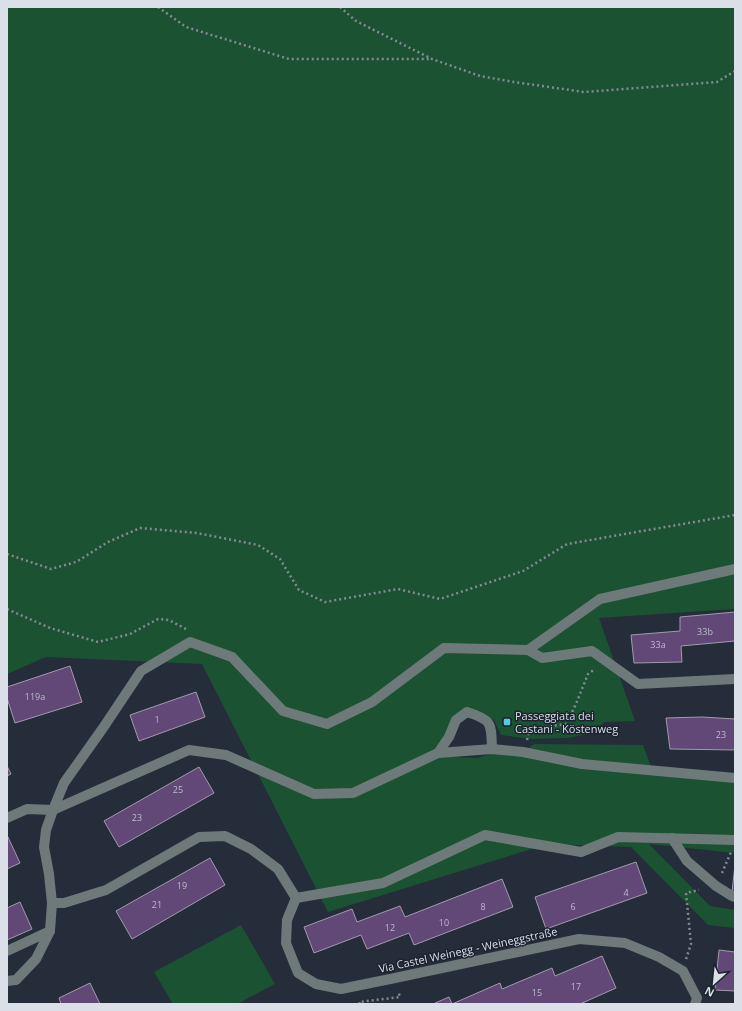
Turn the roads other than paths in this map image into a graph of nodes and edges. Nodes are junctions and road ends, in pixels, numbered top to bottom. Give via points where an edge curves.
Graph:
1 (735, 570) edge
2 (528, 650) junction
3 (735, 679) edge
4 (492, 749) junction
5 (438, 753) junction
6 (735, 778) edge
7 (53, 810) junction
8 (7, 818) edge
9 (672, 838) junction
10 (735, 840) edge
11 (735, 897) edge
12 (296, 898) junction
13 (52, 904) junction
14 (50, 931) junction
15 (7, 951) edge
16 (7, 981) edge
17 (696, 1001) edge

1 - 2 street via 600,599
2 - 3 street via 542,658 592,650 638,684
2 - 7 street via 444,648 372,702 327,724 283,711 232,657 190,642 141,671 64,783
4 - 5 street
4 - 5 street via 490,724 482,716 467,712 456,720
4 - 6 street via 524,752 582,764
5 - 7 street via 353,792 314,794 226,755 189,750
7 - 8 street via 27,809
7 - 13 street via 46,830 44,847
9 - 10 street
9 - 11 street via 687,861 716,886
9 - 12 street via 618,837 581,852 485,835 383,883
12 - 13 street via 278,869 251,849 225,836 199,837 106,890 64,903
12 - 17 street, Via Castel Weinegg - Weineggstraße via 287,920 286,943 298,973 316,984 341,989 579,939 625,943 659,957 683,971
13 - 14 street
14 - 15 street
14 - 16 street via 36,959 16,980

